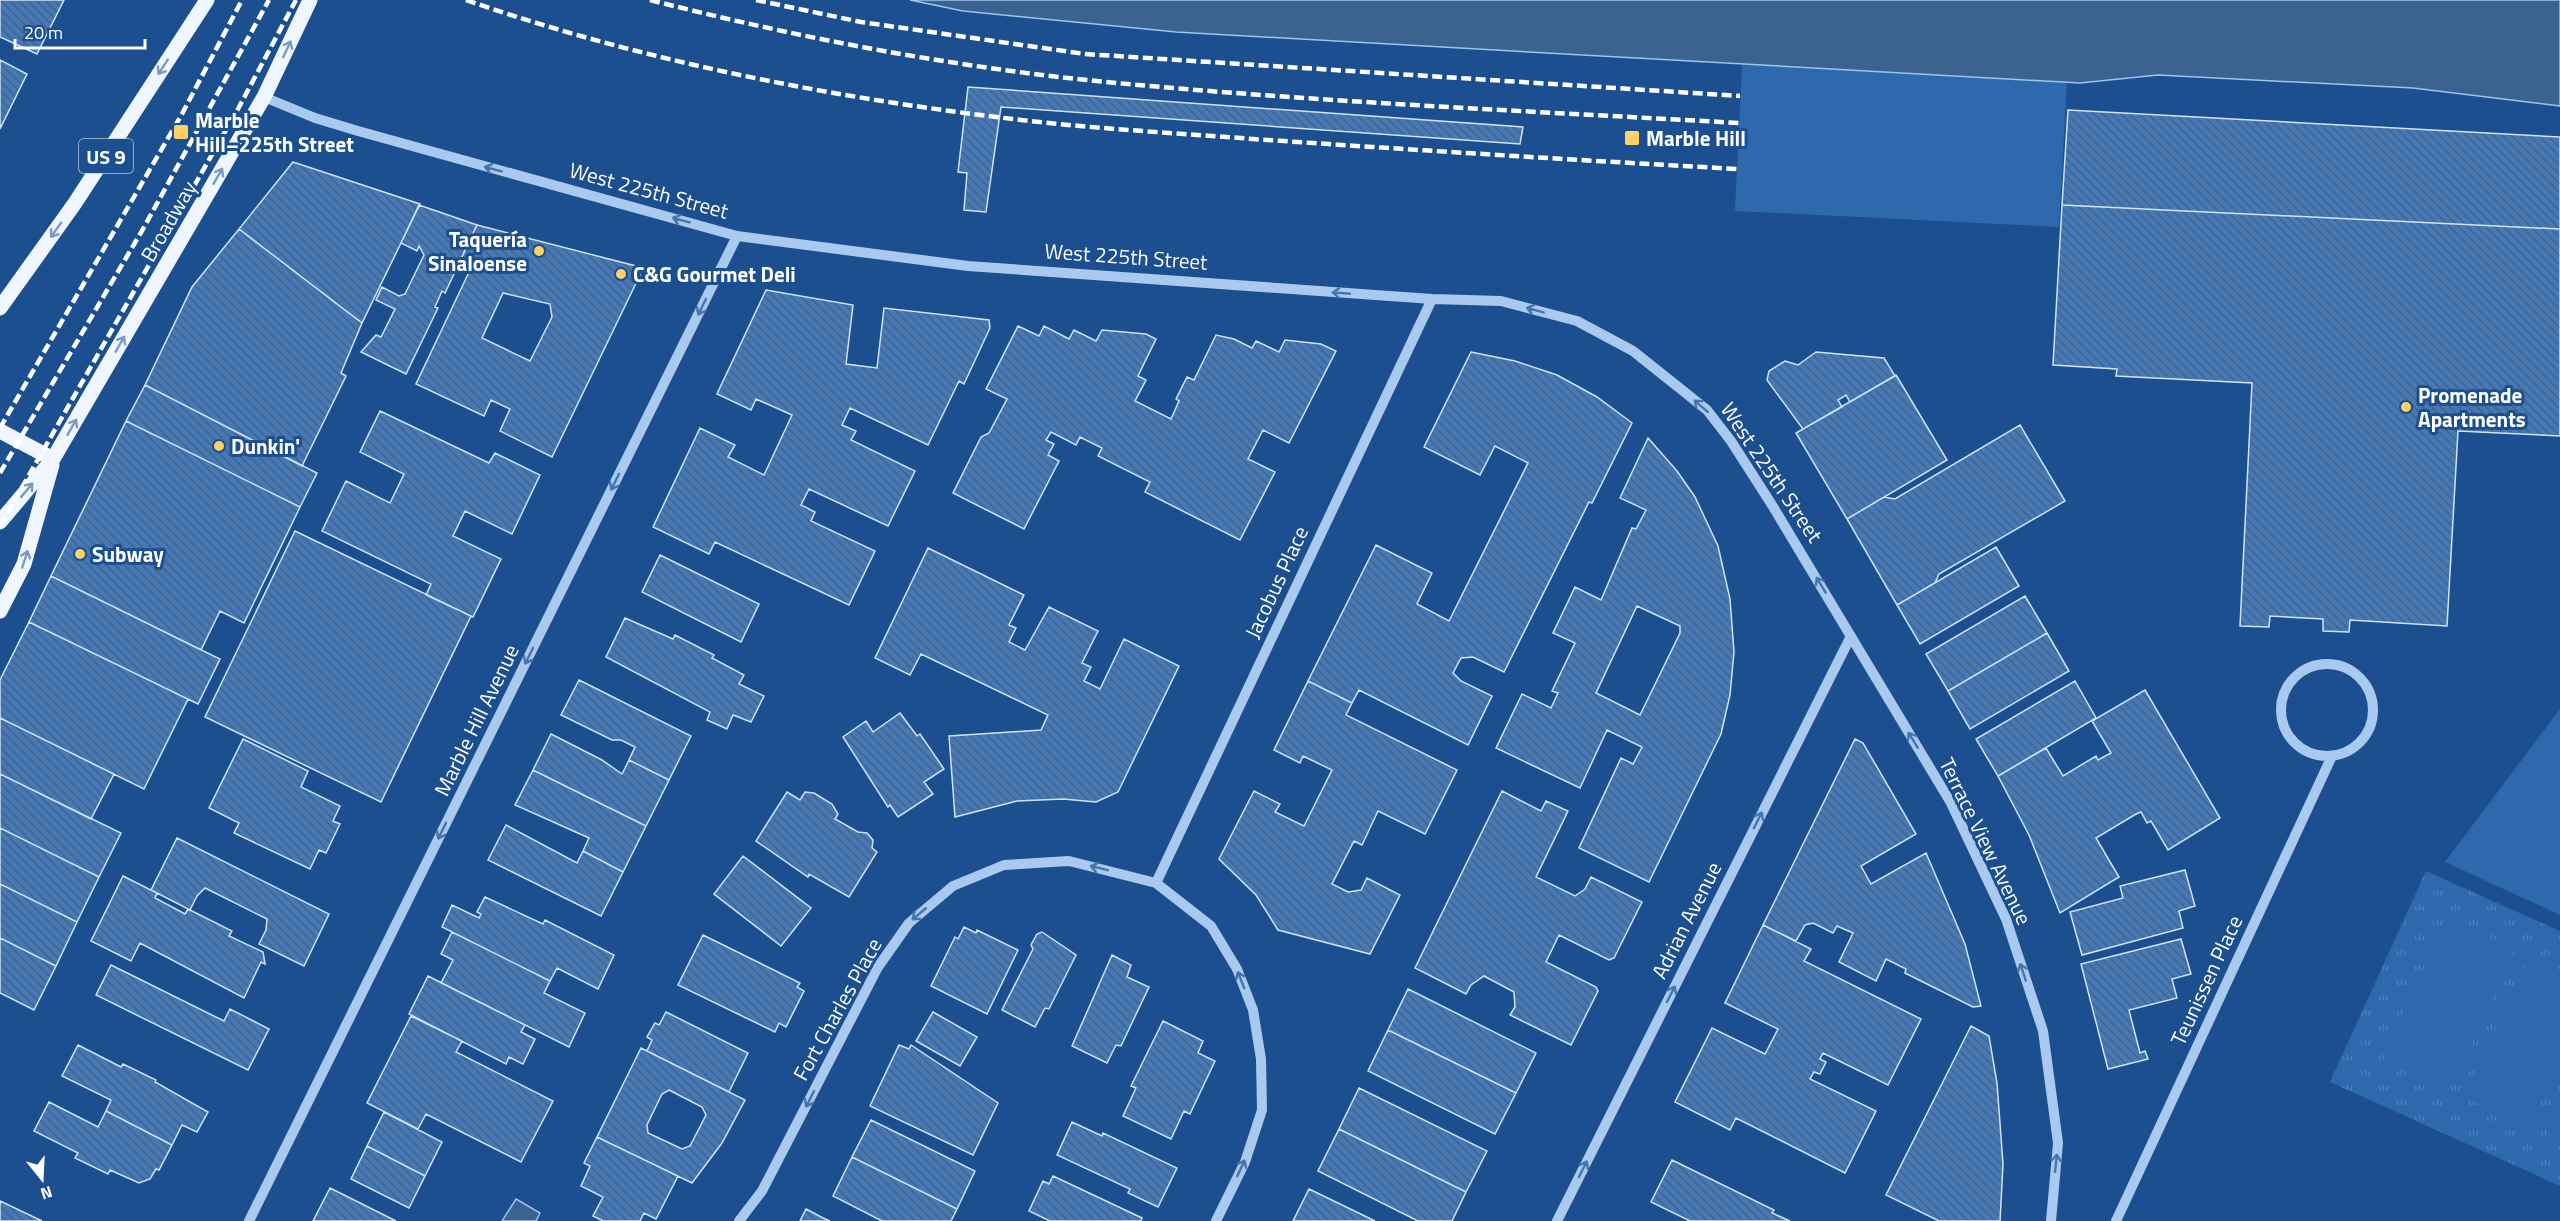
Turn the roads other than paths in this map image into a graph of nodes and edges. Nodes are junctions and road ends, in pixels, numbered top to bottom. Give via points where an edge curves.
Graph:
1 (207, 0) edge
2 (310, 0) edge
3 (264, 97) junction
4 (737, 236) junction
5 (1432, 299) junction
6 (0, 308) edge
7 (0, 431) edge
8 (53, 459) junction
9 (0, 522) edge
10 (0, 611) edge
11 (1851, 636) junction
12 (2332, 756) junction
13 (1156, 883) junction
14 (249, 1221) edge
15 (739, 1221) edge
16 (1216, 1221) edge
17 (1557, 1221) edge
18 (2051, 1221) edge
19 (2116, 1221) edge

1 -> 6 main road, US 9 via 75,203
3 -> 2 main road, Broadway
4 -> 3 street, West 225th Street via 358,131
8 -> 3 main road, Broadway
5 -> 4 street, West 225th Street via 968,266
4 -> 14 street, Marble Hill Avenue
11 -> 5 street, West 225th Street via 1772,505 1707,410 1633,351 1577,321 1501,301
5 - 13 street, Jacobus Place
7 - 8 main road
9 -> 8 main road, Broadway
10 -> 8 main road, Broadway via 24,564
17 -> 11 street, Adrian Avenue
18 -> 11 street, Terrace View Avenue via 2058,1143 2043,1031 2006,919 1951,803
12 - 12 street via 2353,747 2368,731 2373,701 2357,675 2329,664 2301,672 2290,683 2281,711 2284,726 2297,744
12 - 19 street, Teunissen Place
13 -> 15 street, Fort Charles Place via 1069,861 1004,865 952,886 909,923 878,967 762,1191
16 -> 13 street via 1245,1162 1262,1110 1261,1059 1253,1010 1237,969 1211,926

